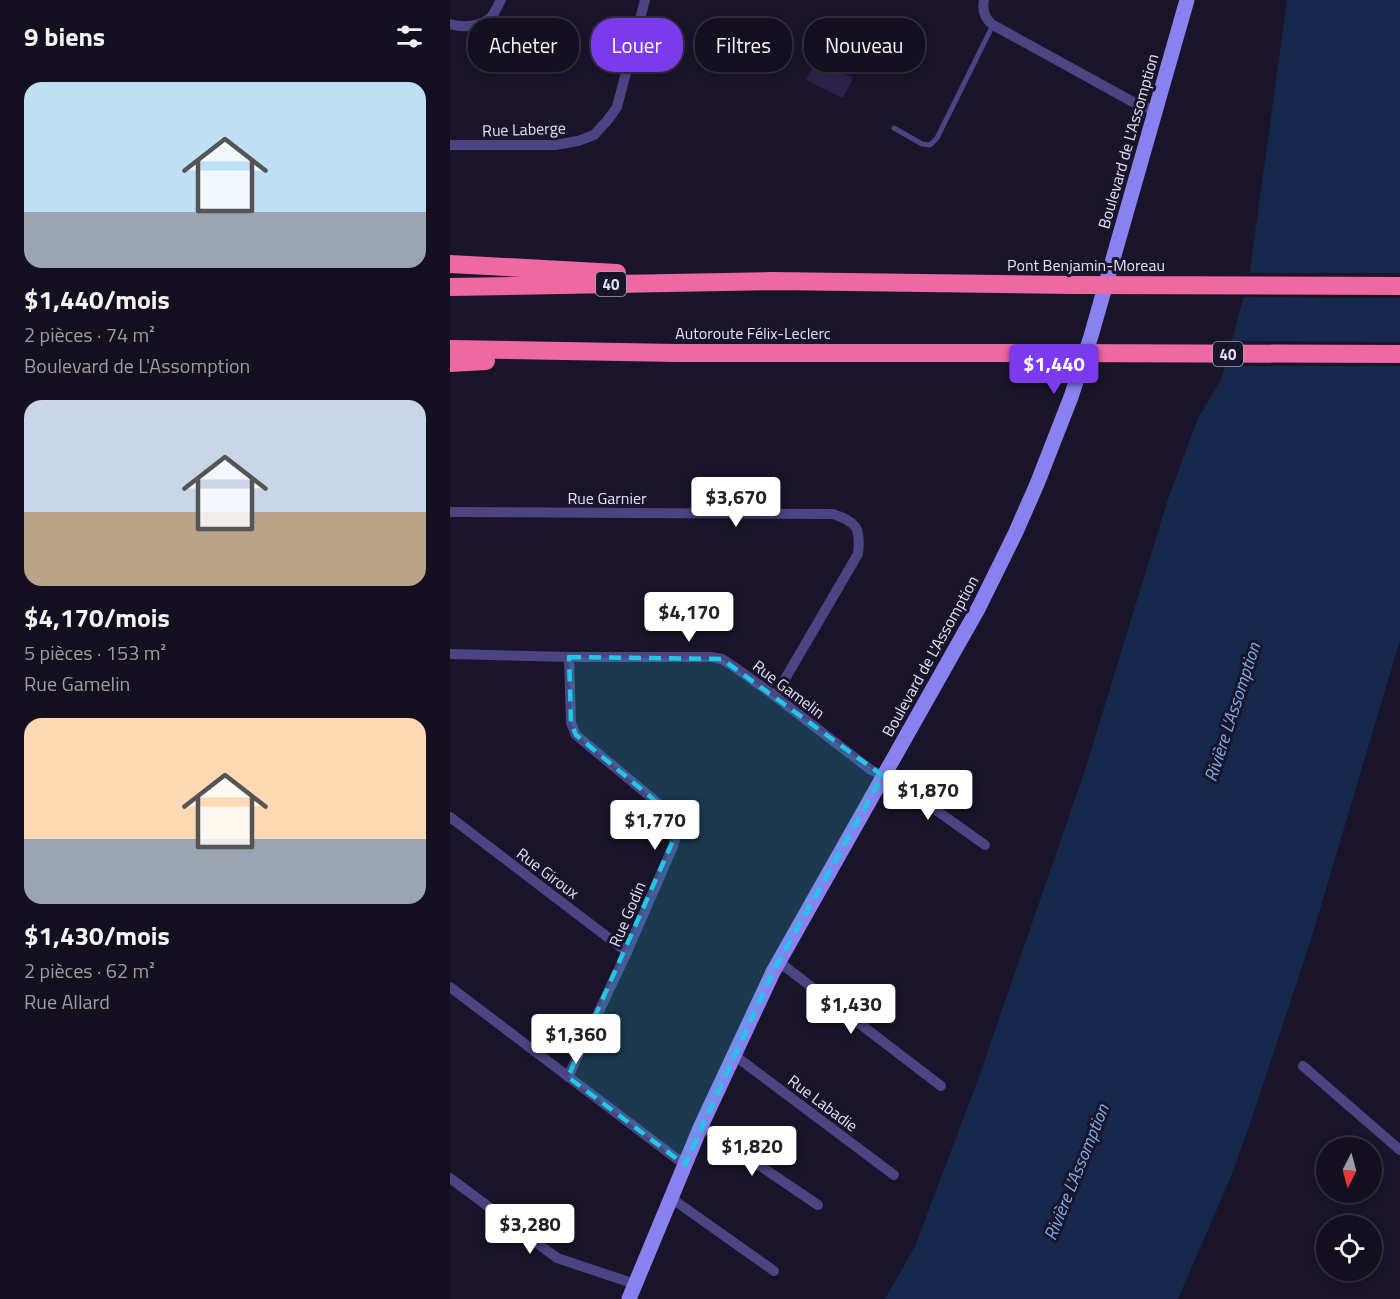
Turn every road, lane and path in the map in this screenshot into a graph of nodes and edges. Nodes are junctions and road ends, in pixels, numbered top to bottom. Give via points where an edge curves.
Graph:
1 (501, 0) edge
2 (645, 0) edge
3 (984, 0) edge
4 (1187, 0) edge
5 (450, 24) edge
6 (993, 24) junction
7 (1155, 111) junction
8 (894, 128) dead end
9 (450, 145) edge
10 (450, 264) edge
11 (772, 281) junction
12 (1400, 286) edge
13 (450, 287) edge
14 (450, 350) edge
15 (677, 353) junction
16 (1400, 354) edge
17 (450, 363) edge
18 (450, 512) edge
19 (450, 654) edge
20 (569, 657) junction
21 (775, 696) junction
22 (884, 776) junction
23 (450, 817) edge
24 (985, 845) dead end
25 (627, 952) junction
26 (778, 962) junction
27 (450, 987) edge
28 (734, 1055) junction
29 (1303, 1066) dead end
30 (568, 1077) junction
31 (941, 1086) dead end
32 (701, 1126) junction
33 (1400, 1150) edge
34 (685, 1165) junction
35 (894, 1175) dead end
36 (450, 1178) edge
37 (671, 1198) junction
38 (818, 1205) dead end
39 (774, 1271) dead end
40 (635, 1284) junction
41 (629, 1299) edge

1 - 5 street via 492,16 478,25
2 - 9 street, Rue Laberge via 617,107 594,135 555,145
3 - 6 street via 984,12
4 - 7 street, Boulevard de L'Assomption
6 - 7 street
6 - 8 lane via 937,138 930,145 922,144
7 - 22 street, Boulevard de L'Assomption via 1084,357 1047,460 983,599
10 - 11 highway
11 - 12 highway, Pont Benjamin-Moreau / 40, bridge
11 - 13 highway, 40
14 - 15 highway, Autoroute Félix-Leclerc / 40
15 - 16 highway, Autoroute Félix-Leclerc / 40, bridge
15 - 17 highway
18 - 21 street, Rue Garnier via 833,514 849,520 858,530 858,554
19 - 20 street, Rue Gamelin
20 - 21 street, Rue Gamelin via 722,659
20 - 25 street, Rue Godin via 571,723 576,735 671,814 676,825 674,844
21 - 22 street, Rue Gamelin
22 - 24 street, Rue Gamelin
22 - 26 street, Boulevard de L'Assomption
23 - 25 street, Rue Giroux
25 - 30 street, Rue Godin
26 - 28 street, Boulevard de L'Assomption
26 - 31 street
27 - 30 street
28 - 32 street, Boulevard de L'Assomption
28 - 35 street, Rue Labadie
29 - 33 street
30 - 34 street
32 - 34 street, Boulevard de L'Assomption
32 - 38 street
34 - 37 street, Boulevard de L'Assomption
36 - 40 street via 558,1258
37 - 39 street
37 - 40 street, Boulevard de L'Assomption
40 - 41 street, Boulevard de L'Assomption

